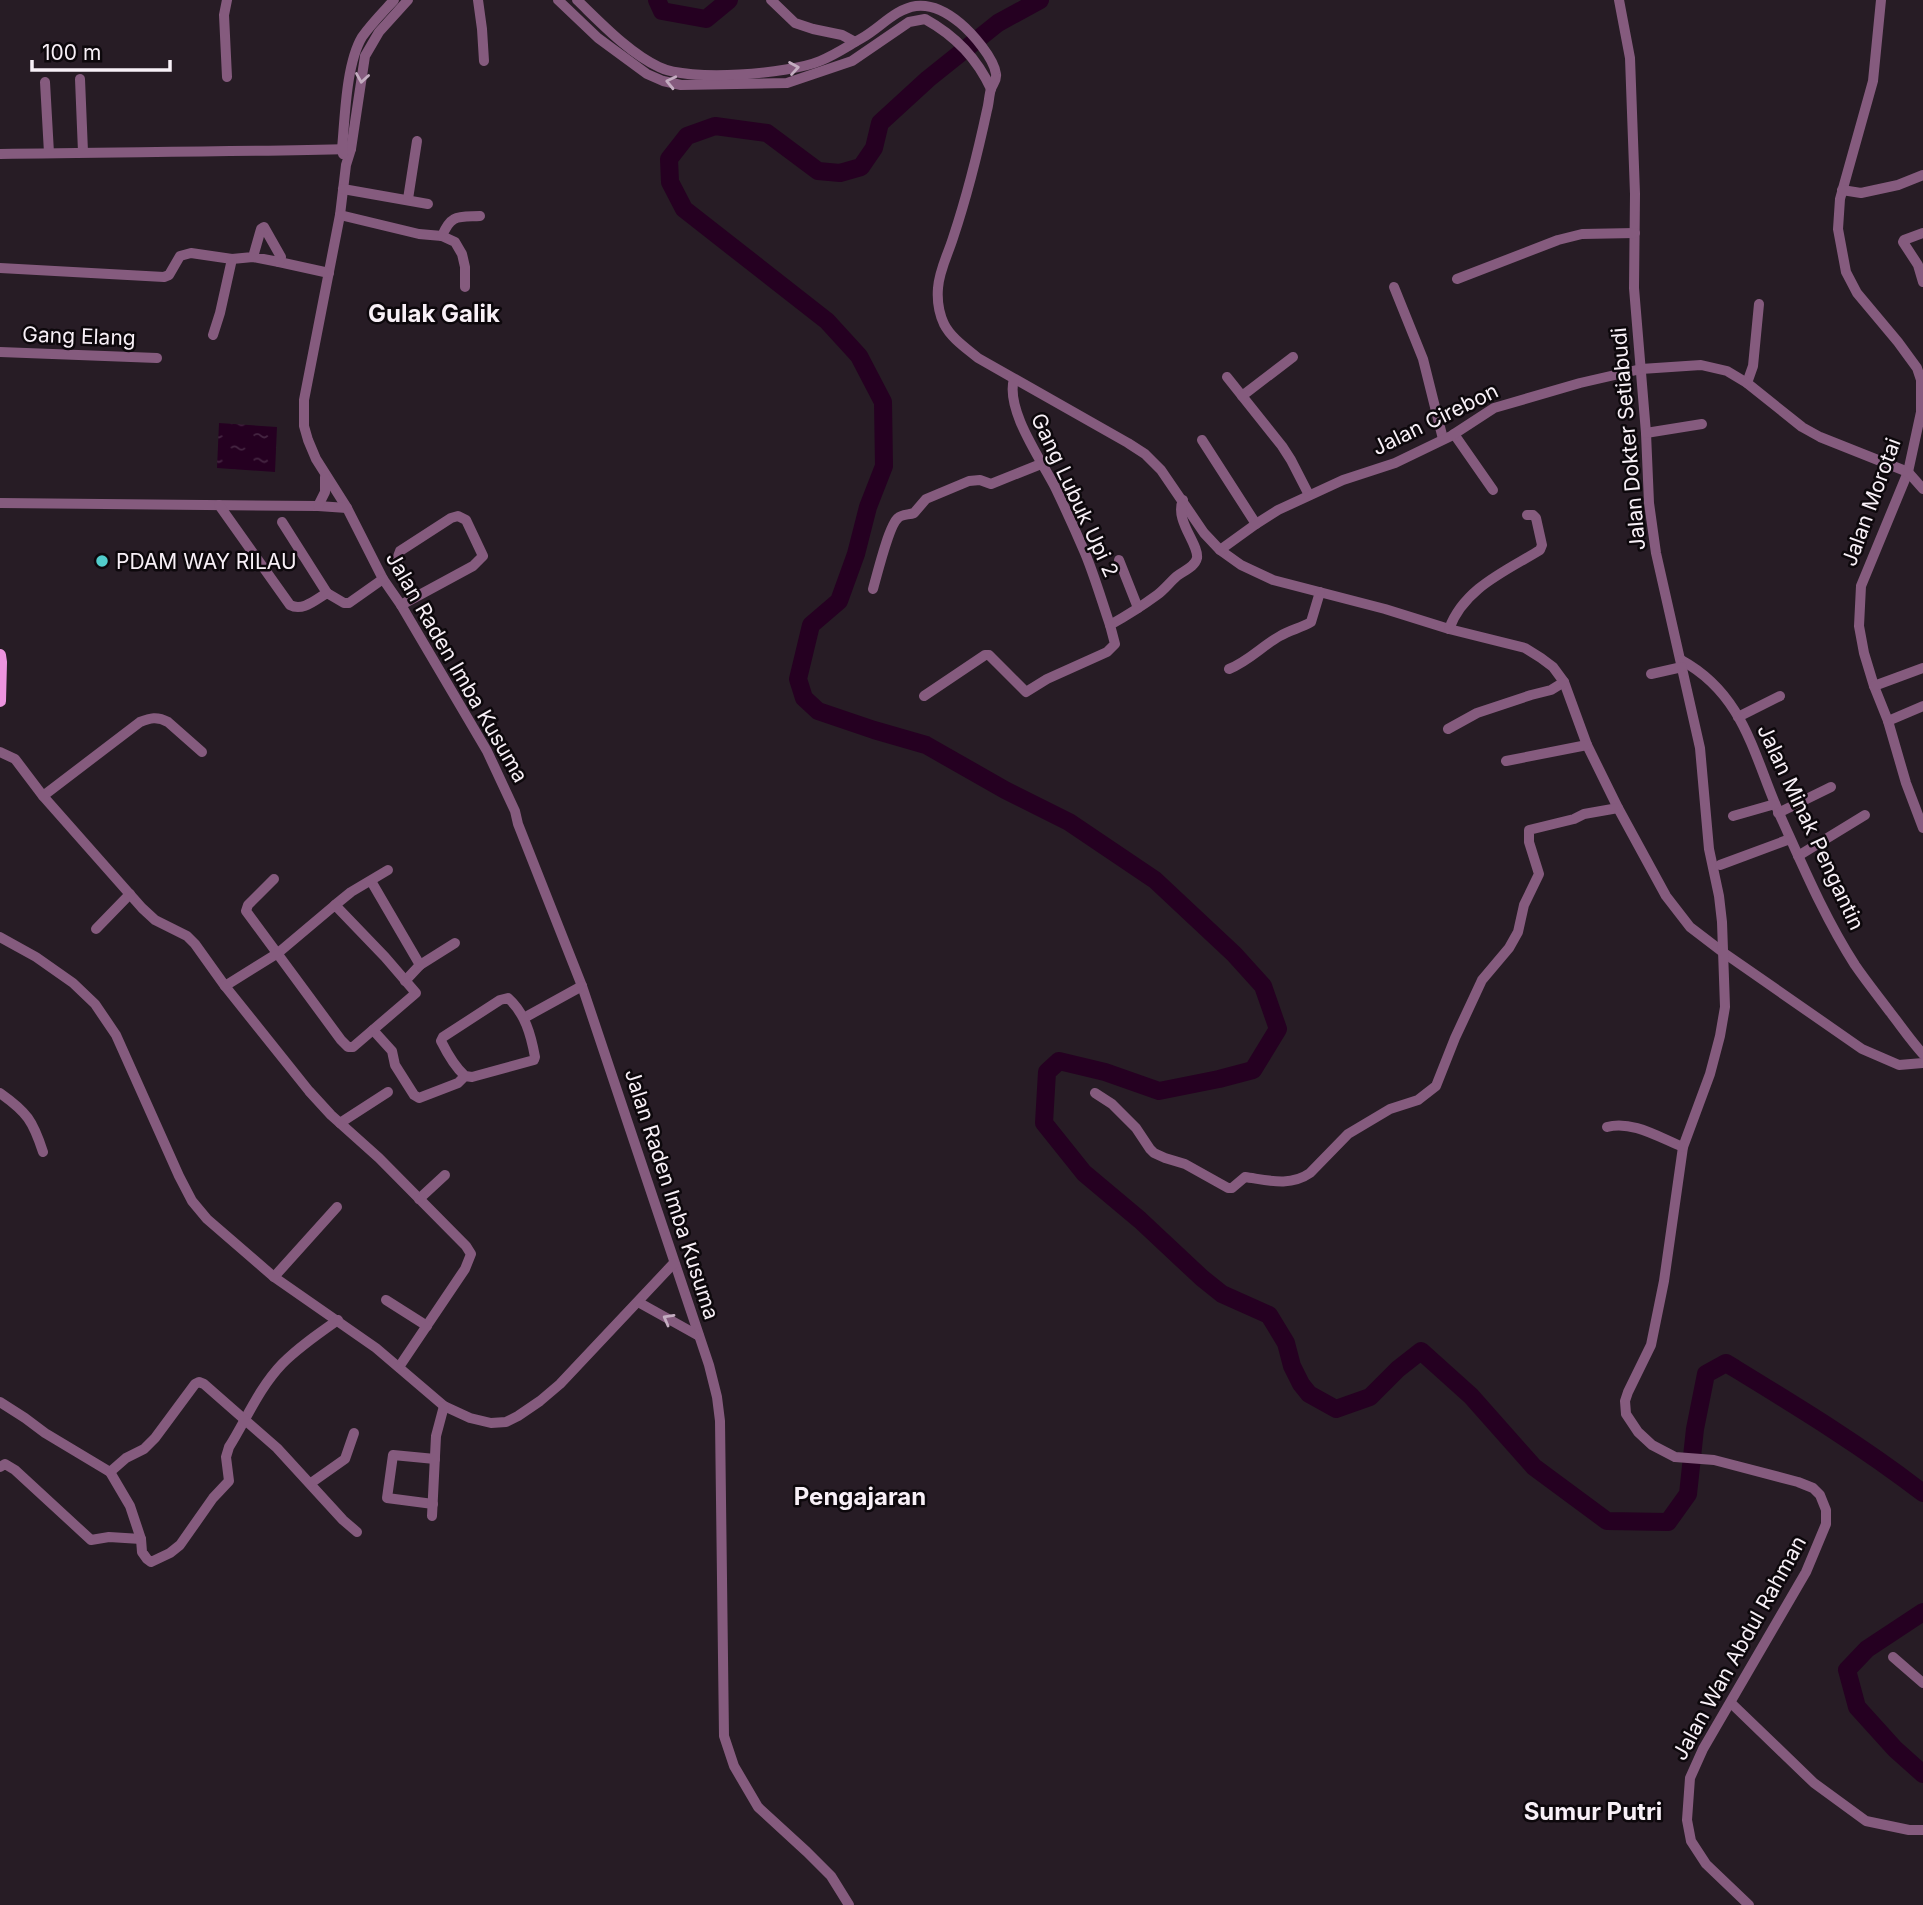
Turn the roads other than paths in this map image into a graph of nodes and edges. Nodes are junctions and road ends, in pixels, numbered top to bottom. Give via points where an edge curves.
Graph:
1 (227, 0) edge
2 (394, 0) edge
3 (408, 0) edge
4 (478, 0) edge
5 (558, 0) edge
6 (577, 0) edge
7 (771, 0) edge
8 (1619, 0) edge
9 (1881, 0) edge
10 (370, 36) junction
11 (855, 42) junction
12 (484, 61) dead end
13 (227, 77) dead end
14 (80, 79) dead end
15 (46, 82) dead end
16 (991, 89) junction
17 (417, 141) dead end
18 (347, 149) junction
19 (83, 152) junction
20 (50, 153) junction
21 (0, 154) edge
22 (1923, 175) edge
23 (342, 189) junction
24 (1842, 190) junction
25 (408, 199) junction
26 (428, 204) dead end
27 (340, 215) junction
28 (480, 216) dead end
29 (1635, 233) junction
30 (1923, 233) edge
31 (442, 236) junction
32 (253, 257) junction
33 (232, 259) junction
34 (280, 261) junction
35 (0, 268) edge
36 (329, 273) junction
37 (1457, 279) dead end
38 (1923, 282) edge
39 (465, 287) dead end
40 (1394, 287) dead end
41 (1759, 304) dead end
42 (213, 335) dead end
43 (0, 352) edge
44 (1293, 357) dead end
45 (157, 358) dead end
46 (1641, 369) junction
47 (1227, 377) dead end
48 (1014, 379) junction
49 (1748, 383) junction
50 (1242, 397) junction
51 (1922, 412) edge
52 (1702, 424) dead end
53 (1646, 433) junction
54 (1454, 434) junction
55 (1443, 439) junction
56 (1202, 440) dead end
57 (1041, 464) junction
58 (324, 472) junction
59 (1908, 472) junction
60 (1923, 489) edge
61 (1493, 490) dead end
62 (1309, 495) junction
63 (1183, 500) junction
64 (0, 503) edge
65 (219, 505) junction
66 (317, 506) junction
67 (347, 508) junction
68 (1527, 515) dead end
69 (282, 522) dead end
70 (1255, 524) junction
71 (1220, 550) junction
72 (1119, 560) dead end
73 (383, 579) junction
74 (873, 589) dead end
75 (1320, 592) junction
76 (327, 593) junction
77 (416, 597) junction
78 (401, 606) junction
79 (1138, 608) junction
80 (1110, 625) junction
81 (1449, 629) junction
82 (0, 655) edge
83 (1682, 664) junction
84 (1923, 668) edge
85 (1229, 669) dead end
86 (1651, 674) dead end
87 (1564, 682) junction
88 (1874, 686) junction
89 (924, 696) dead end
90 (1780, 696) dead end
91 (0, 701) edge
92 (1923, 706) edge
93 (1738, 717) junction
94 (1888, 721) junction
95 (1448, 729) dead end
96 (1587, 745) junction
97 (202, 751) dead end
98 (0, 752) edge
99 (1506, 761) dead end
100 (1831, 787) dead end
101 (43, 796) junction
102 (1618, 808) junction
103 (1777, 809) junction
104 (1865, 815) dead end
105 (1733, 816) dead end
106 (1923, 828) edge
107 (1790, 839) junction
108 (1798, 856) junction
109 (1720, 864) dead end
110 (388, 870) dead end
111 (274, 879) dead end
112 (371, 881) junction
113 (131, 894) junction
114 (335, 905) junction
115 (96, 929) dead end
116 (0, 937) edge
117 (455, 943) dead end
118 (278, 953) junction
119 (1724, 953) junction
120 (420, 965) junction
121 (405, 981) junction
122 (225, 986) junction
123 (582, 986) junction
124 (524, 1018) junction
125 (373, 1030) junction
126 (1923, 1054) edge
127 (1923, 1063) edge
128 (465, 1076) junction
129 (388, 1092) dead end
130 (0, 1093) edge
131 (1095, 1093) dead end
132 (341, 1123) junction
133 (1607, 1127) dead end
134 (1683, 1147) junction
135 (43, 1152) dead end
136 (445, 1175) dead end
137 (419, 1199) junction
138 (337, 1207) dead end
139 (674, 1263) junction
140 (274, 1278) junction
141 (386, 1300) dead end
142 (638, 1302) junction
143 (338, 1320) junction
144 (428, 1326) junction
145 (699, 1336) junction
146 (400, 1367) junction
147 (0, 1402) edge
148 (444, 1406) junction
149 (245, 1419) junction
150 (354, 1433) dead end
151 (435, 1459) junction
152 (0, 1467) edge
153 (110, 1472) junction
154 (311, 1483) junction
155 (433, 1504) junction
156 (432, 1516) dead end
157 (357, 1532) dead end
158 (141, 1539) junction
159 (1893, 1657) dead end
160 (1923, 1684) edge
161 (1731, 1703) junction
162 (1923, 1830) edge
163 (849, 1905) edge
164 (1749, 1905) edge

1 - 13 street
2 - 10 street
3 - 10 street
4 - 12 street
16 -> 5 street via 970,56 950,35 925,19 914,20 852,61 808,77 777,84 681,85 647,74 598,38
6 -> 11 street via 625,44 658,66 697,76 801,67
7 - 11 street via 795,23
8 - 29 street, Jalan Dokter Setiabudi via 1630,58
9 - 24 street, Jalan Morotai via 1873,81
10 - 18 street, Jalan Raden Imba Kusuma
11 - 16 street via 915,6 941,11 960,23 984,50 996,74
14 - 19 street
15 - 20 street
16 - 48 street via 938,286 939,308 945,327 958,342
17 - 25 street
18 - 19 street
18 - 23 street, Jalan Raden Imba Kusuma
19 - 20 street
20 - 21 street
22 - 24 street via 1861,193
23 - 25 street
23 - 27 street, Jalan Raden Imba Kusuma
24 - 51 street, Jalan Morotai via 1838,229 1846,272 1857,293 1917,368
25 - 26 street
27 - 31 street
27 - 36 street, Jalan Raden Imba Kusuma
28 - 31 street via 453,218
29 - 37 street via 1582,234 1558,240
29 - 46 street, Jalan Dokter Setiabudi
30 - 38 street via 1903,243 1919,265
31 - 39 street via 455,242 462,254
32 - 33 street
32 - 34 street
32 - 34 street via 264,227
33 - 35 street via 186,254 164,277
33 - 42 street
34 - 36 street
36 - 58 street, Jalan Raden Imba Kusuma via 304,400 304,426
40 - 55 street via 1423,359
41 - 49 street
43 - 45 street, Gang Elang
44 - 50 street
46 - 49 street, Jalan Cirebon via 1701,365 1727,371
46 - 53 street, Jalan Dokter Setiabudi
46 - 54 street, Jalan Cirebon via 1494,408
47 - 50 street
48 - 57 street, Gang Lubuk Upi 2 via 1017,413
48 - 63 street via 1145,454
49 - 59 street, Jalan Cirebon via 1802,427
50 - 62 street via 1282,446
51 - 59 street, Jalan Morotai
52 - 53 street
53 - 83 street, Jalan Dokter Setiabudi via 1656,553
54 - 55 street, Jalan Cirebon
54 - 61 street
55 - 62 street, Jalan Cirebon via 1395,463
56 - 70 street
57 - 74 street via 991,484 969,481 926,499 914,513 896,518
57 - 80 street, Gang Lubuk Upi 2 via 1085,553
58 - 66 street via 325,492
58 - 67 street, Jalan Raden Imba Kusuma
59 - 60 street
59 - 88 street, Jalan Morotai via 1861,586 1859,626
62 - 70 street, Jalan Cirebon
63 - 71 street
63 - 79 street via 1183,521 1195,562
64 - 65 street
65 - 66 street
65 - 76 street via 290,605 301,608
66 - 67 street
67 - 73 street, Jalan Raden Imba Kusuma
68 - 81 street via 1536,517 1542,548 1484,583
69 - 76 street
70 - 71 street, Jalan Cirebon
71 - 75 street via 1273,580
72 - 79 street
73 - 76 street via 349,603
73 - 78 street, Jalan Raden Imba Kusuma
75 - 81 street
75 - 85 street via 1311,622 1282,634
77 - 77 street via 483,556 466,520 451,518 400,551 398,566
77 - 78 street
78 - 123 street, Jalan Raden Imba Kusuma via 487,751
79 - 80 street
80 - 89 street via 1115,644 1107,652 1028,692 985,654
81 - 87 street via 1525,648 1553,667
82 - 91 main road
83 - 86 street
83 - 93 street, Jalan Minak Pengantin via 1709,678
83 - 119 street, Jalan Dokter Setiabudi via 1700,748
84 - 88 street
87 - 95 street via 1477,713
87 - 96 street
88 - 94 street, Jalan Morotai
90 - 93 street
92 - 94 street
93 - 103 street, Jalan Minak Pengantin
94 - 106 street, Jalan Morotai
96 - 99 street
96 - 102 street
97 - 101 street via 168,722 151,718
98 - 101 street via 15,759
100 - 103 street
101 - 113 street
102 - 119 street via 1665,896 1690,927
102 - 131 street via 1529,830 1539,874 1524,905 1518,932 1482,980 1436,1086 1418,1100 1390,1109 1348,1134 1303,1178 1245,1177 1228,1188 1154,1153 1136,1128
103 - 105 street
103 - 107 street, Jalan Minak Pengantin
104 - 108 street
107 - 108 street, Jalan Minak Pengantin
107 - 109 street
108 - 126 street, Jalan Minak Pengantin via 1856,967
110 - 112 street
111 - 118 street via 246,911
112 - 114 street
112 - 120 street
113 - 115 street
113 - 122 street via 155,920 187,936
114 - 118 street
114 - 121 street
116 - 140 street via 73,983 95,1004 116,1035 192,1201
117 - 120 street
118 - 122 street
118 - 125 street via 348,1047
119 - 127 street via 1862,1049 1899,1065
119 - 134 street, Jalan Wan Abdul Rahman via 1725,1007 1720,1036
120 - 121 street
121 - 125 street via 415,996
122 - 132 street via 309,1091
123 - 124 street
123 - 139 street, Jalan Raden Imba Kusuma
124 - 128 street via 534,1060
124 - 128 street via 508,999 500,1000 443,1037 441,1041
125 - 128 street via 392,1051 395,1065 419,1098
129 - 132 street
130 - 135 street via 31,1121
132 - 137 street
133 - 134 street via 1631,1127
134 - 161 street, Jalan Wan Abdul Rahman via 1651,1345 1625,1401 1626,1414 1652,1445 1675,1457 1714,1460 1813,1488 1826,1510 1826,1524 1806,1572
136 - 137 street
137 - 144 street via 471,1254
138 - 140 street
139 - 142 street
139 - 145 street, Jalan Raden Imba Kusuma
140 - 143 street
141 - 144 street
145 -> 142 street
142 - 148 street via 560,1384 518,1416 491,1423
143 - 146 street
143 - 149 street via 280,1366
144 - 146 street
145 - 163 street, Jalan Raden Imba Kusuma via 720,1421 724,1736 734,1766 758,1807 831,1876
146 - 148 street
147 - 153 street
148 - 151 street
149 - 153 street via 199,1382 155,1438
149 - 154 street
149 - 158 street via 226,1457 229,1481 180,1545 151,1562 144,1556
150 - 154 street via 345,1459
151 - 155 street
151 - 155 street via 393,1455 387,1498
152 - 158 street via 5,1464 15,1470 91,1540
153 - 158 street via 130,1506
154 - 157 street
155 - 156 street
159 - 160 street
161 - 162 street via 1814,1783 1866,1821
161 - 164 street, Jalan Wan Abdul Rahman via 1690,1778 1687,1820 1691,1841 1706,1864

